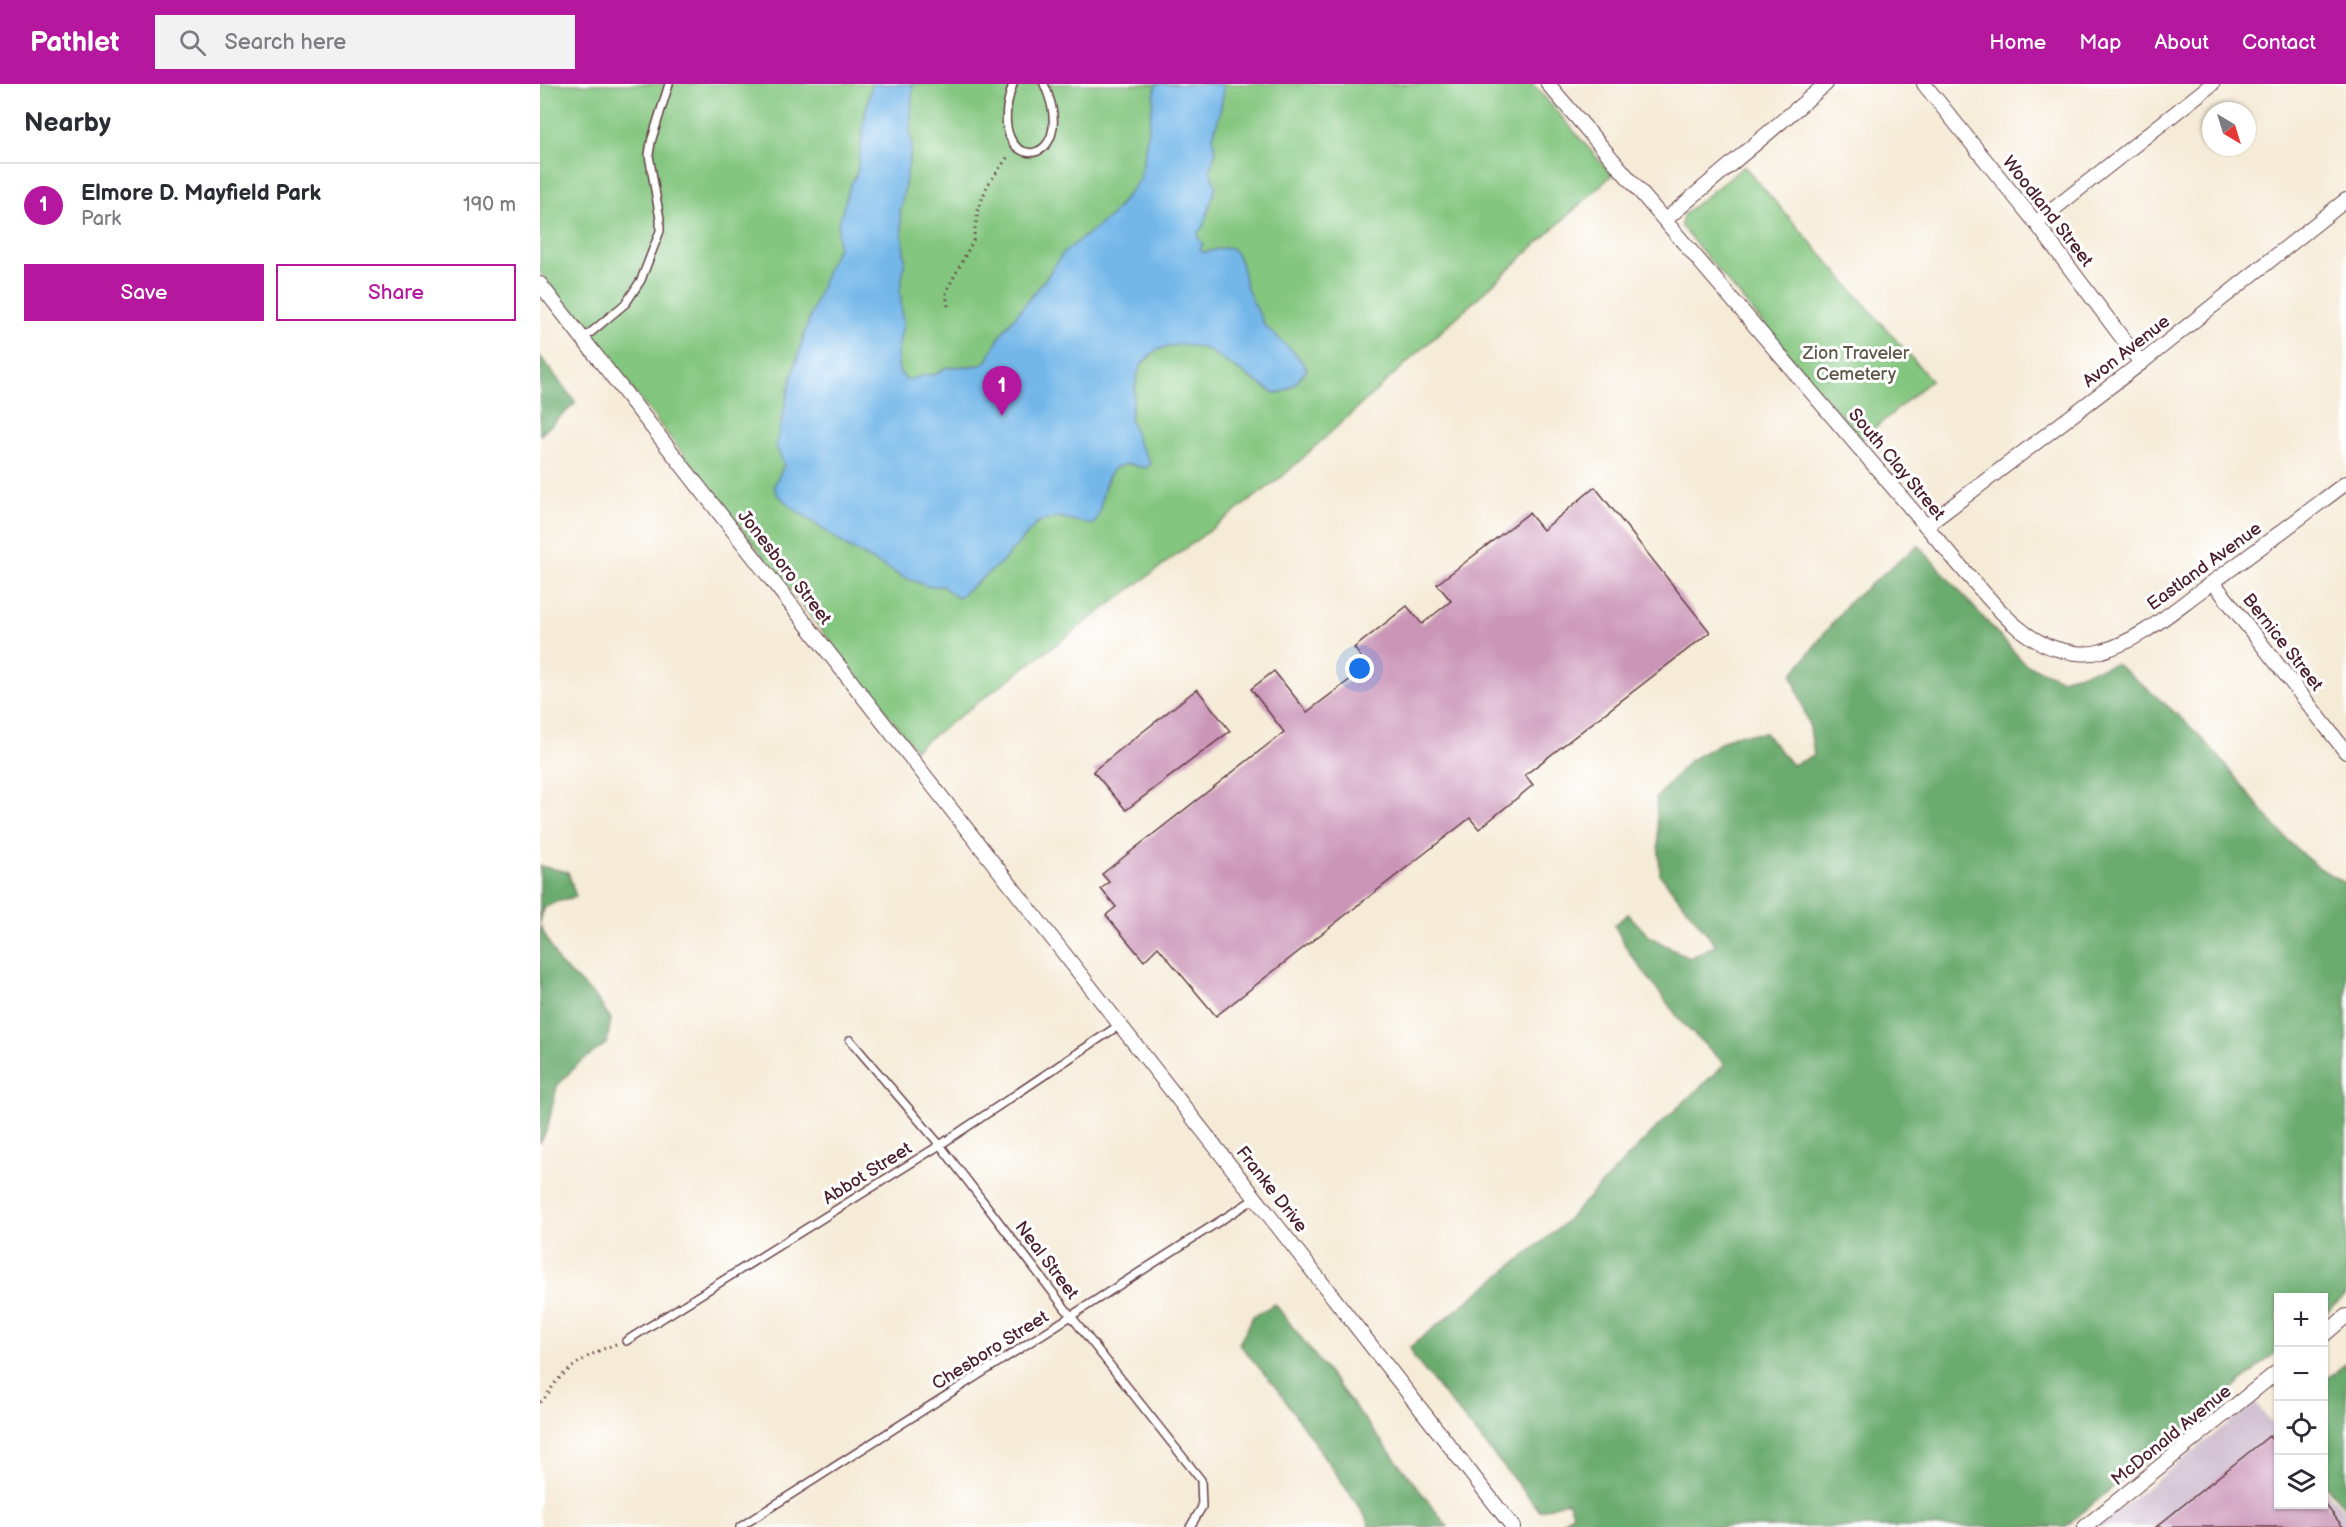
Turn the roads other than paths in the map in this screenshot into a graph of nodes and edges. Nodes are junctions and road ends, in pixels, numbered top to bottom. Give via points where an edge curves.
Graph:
1 (669, 84) edge
2 (1013, 84) edge
3 (1044, 84) edge
4 (1548, 84) edge
5 (1826, 84) edge
6 (1924, 84) edge
7 (2212, 84) edge
8 (2346, 200) edge
9 (1665, 220) junction
10 (2036, 224) junction
11 (540, 284) edge
12 (583, 339) junction
13 (2141, 363) junction
14 (2346, 483) edge
15 (1926, 526) junction
16 (2213, 582) junction
17 (2072, 653) joint
18 (2346, 752) edge
19 (1002, 872) joint
20 (1121, 1024) junction
21 (850, 1040) dead end
22 (940, 1145) junction
23 (1256, 1198) junction
24 (1071, 1316) junction
25 (2346, 1316) edge
26 (2328, 1332) edge
27 (626, 1341) road end
28 (2274, 1374) edge
29 (740, 1527) edge
30 (1190, 1527) edge
31 (1513, 1527) edge
32 (2085, 1527) edge

1 - 12 lane via 649,155 660,231 641,280 626,303
2 - 3 lane via 1006,124 1008,135 1015,146 1035,154 1051,139 1055,116
4 - 9 street, South Clay Street
5 - 9 street
6 - 10 street, Woodland Street
7 - 10 street
8 - 13 street, Avon Avenue
9 - 15 street, South Clay Street
10 - 13 street, Woodland Street
11 - 12 street, Jonesboro Street
12 - 19 street, Jonesboro Street
13 - 15 street, Avon Avenue
14 - 16 street, Eastland Avenue
15 - 17 street, South Clay Street via 2023,632 2039,643
16 - 17 street, Eastland Avenue via 2133,638 2103,651
16 - 18 street, Bernice Street
19 - 20 street, Franke Drive
20 - 22 lane, Abbot Street
20 - 23 street, Franke Drive
21 - 22 lane, Neal Street
22 - 24 lane, Neal Street
22 - 27 lane, Abbot Street
23 - 24 lane, Chesboro Street
23 - 31 street, Franke Drive
24 - 29 lane, Chesboro Street
24 - 30 lane, Neal Street via 1201,1480 1202,1507
25 - 26 street
28 - 32 street, McDonald Avenue

